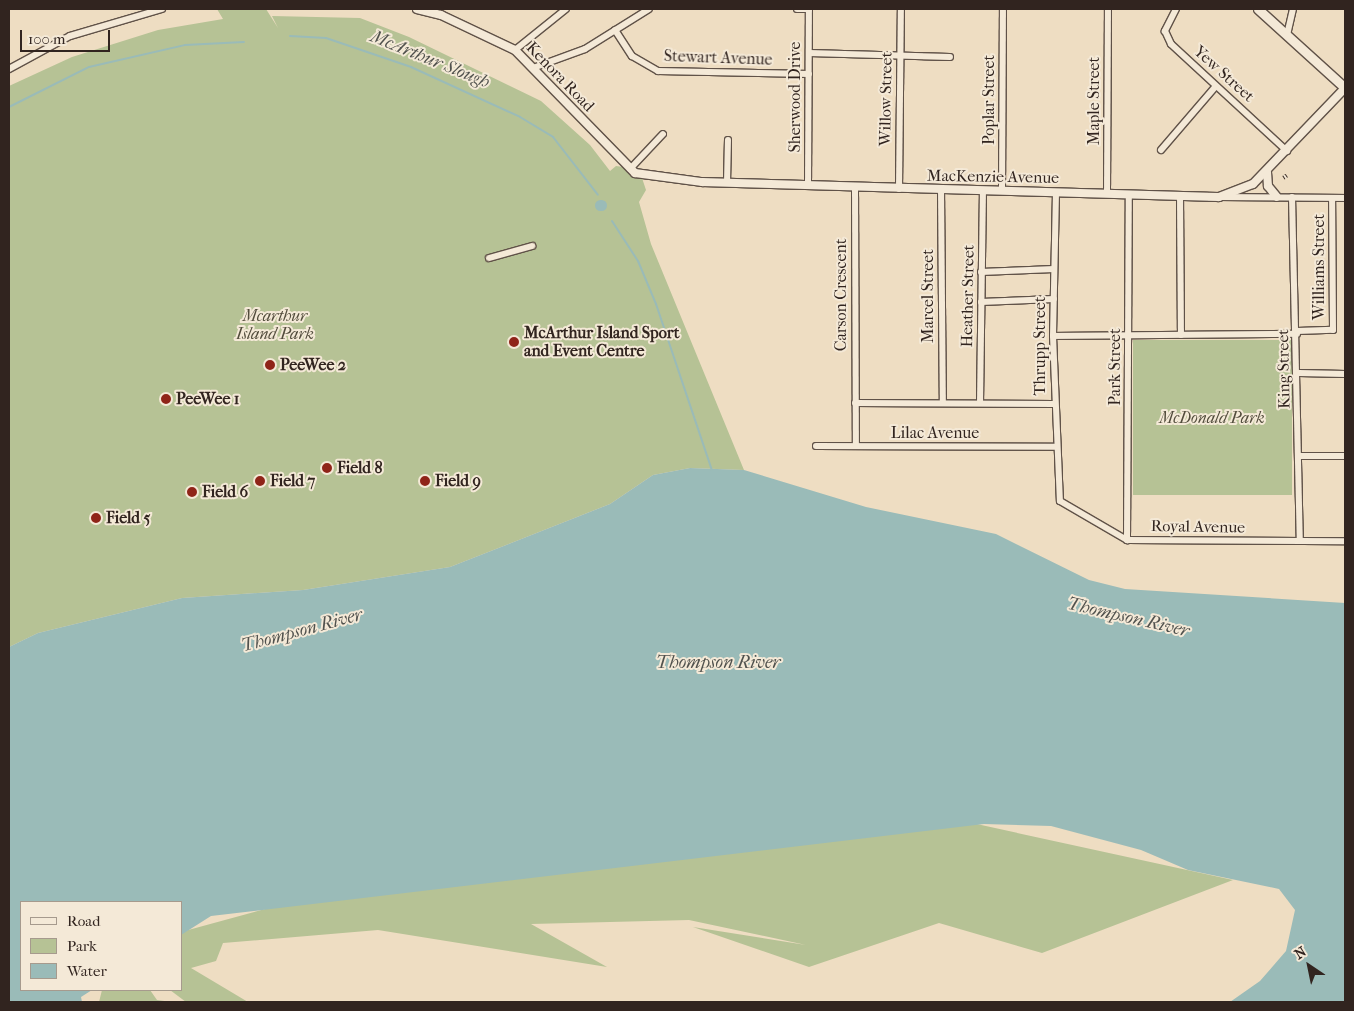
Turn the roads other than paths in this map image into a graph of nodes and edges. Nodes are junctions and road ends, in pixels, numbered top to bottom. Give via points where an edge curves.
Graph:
1 (162, 9) edge
2 (417, 9) edge
3 (566, 9) edge
4 (649, 9) edge
5 (797, 9) edge
6 (809, 9) edge
7 (900, 9) edge
8 (1003, 9) edge
9 (1108, 9) edge
10 (1176, 9) edge
11 (1258, 9) edge
12 (1294, 9) edge
13 (615, 30) junction
14 (1287, 35) junction
15 (515, 50) junction
16 (809, 53) junction
17 (901, 55) junction
18 (950, 57) dead end
19 (532, 68) junction
20 (9, 69) edge
21 (809, 74) junction
22 (1216, 86) junction
23 (1345, 88) edge
24 (664, 134) dead end
25 (728, 140) dead end
26 (1161, 150) dead end
27 (1287, 151) junction
28 (630, 169) junction
29 (1267, 172) junction
30 (641, 176) joint
31 (727, 183) junction
32 (808, 186) junction
33 (854, 188) junction
34 (899, 189) junction
35 (941, 190) junction
36 (983, 190) junction
37 (1002, 191) junction
38 (1056, 192) junction
39 (1107, 194) junction
40 (1129, 195) junction
41 (1180, 196) junction
42 (1219, 197) junction
43 (1277, 197) junction
44 (1292, 197) junction
45 (1332, 198) junction
46 (1345, 198) edge
47 (532, 246) dead end
48 (490, 258) dead end
49 (1054, 270) junction
50 (981, 272) junction
51 (1054, 299) junction
52 (981, 302) junction
53 (1297, 333) junction
54 (1128, 334) junction
55 (1181, 335) junction
56 (1053, 336) junction
57 (1298, 374) junction
58 (1345, 374) edge
59 (980, 402) junction
60 (855, 403) junction
61 (942, 403) junction
62 (1054, 404) junction
63 (816, 446) dead end
64 (856, 446) junction
65 (1055, 448) junction
66 (1300, 456) junction
67 (1345, 456) edge
68 (1060, 501) joint
69 (1127, 540) junction
70 (1300, 541) junction
71 (1345, 541) edge

1 - 20 street via 70,36
2 - 15 street, Kenora Road via 441,15
3 - 15 street
4 - 13 street
5 - 6 street
6 - 16 street, Sherwood Drive
7 - 17 street, Willow Street
8 - 37 street, Poplar Street
9 - 39 street, Maple Street
10 - 22 street, Yew Street via 1165,31 1170,44
11 - 14 main road
12 - 14 street
13 - 19 street via 585,49
13 - 21 street, Stewart Avenue via 632,56 658,72
14 - 23 main road
15 - 19 street, Kenora Road
16 - 17 street
16 - 21 street, Sherwood Drive
17 - 18 street
17 - 34 street, Willow Street
19 - 28 street, Kenora Road
21 - 32 street, Sherwood Drive
22 - 26 street
22 - 27 street, Yew Street
23 - 27 street
24 - 28 street
25 - 31 street
27 - 29 street
28 - 30 street, Kenora Road
29 - 42 street via 1241,191
29 - 43 street via 1268,186
30 - 31 street, MacKenzie Avenue
31 - 32 street, MacKenzie Avenue
32 - 33 street, MacKenzie Avenue
33 - 34 street, MacKenzie Avenue
33 - 60 street, Carson Crescent
34 - 35 street, MacKenzie Avenue
35 - 36 street, MacKenzie Avenue
35 - 61 street, Marcel Street
36 - 37 street, MacKenzie Avenue
36 - 50 street, Heather Street
37 - 38 street, MacKenzie Avenue
38 - 39 street, MacKenzie Avenue
38 - 49 street, Thrupp Street
39 - 40 street, MacKenzie Avenue
40 - 41 street, MacKenzie Avenue
40 - 54 street, Park Street
41 - 42 street, MacKenzie Avenue
41 - 55 street
42 - 43 street, MacKenzie Avenue
43 - 44 street, MacKenzie Avenue
44 - 45 street, MacKenzie Avenue
44 - 53 street, King Street
45 - 46 street, MacKenzie Avenue
45 - 53 street, Williams Street via 1333,330
47 - 48 street
49 - 50 street
49 - 51 street, Thrupp Street
50 - 52 street, Heather Street
51 - 52 street
51 - 56 street, Thrupp Street
52 - 59 street, Heather Street
53 - 55 street
53 - 57 street, King Street
54 - 55 street
54 - 56 street
54 - 69 street, Park Street
56 - 62 street, Thrupp Street
57 - 58 street
57 - 66 street, King Street
59 - 61 street
59 - 62 street
60 - 61 street
60 - 64 street, Carson Crescent
62 - 65 street, Thrupp Street
63 - 64 street, Lilac Avenue
64 - 65 street, Lilac Avenue
65 - 68 street, Thrupp Street
66 - 67 street
66 - 70 street, King Street
68 - 69 street, Royal Avenue
69 - 70 street, Royal Avenue
70 - 71 street, Royal Avenue

